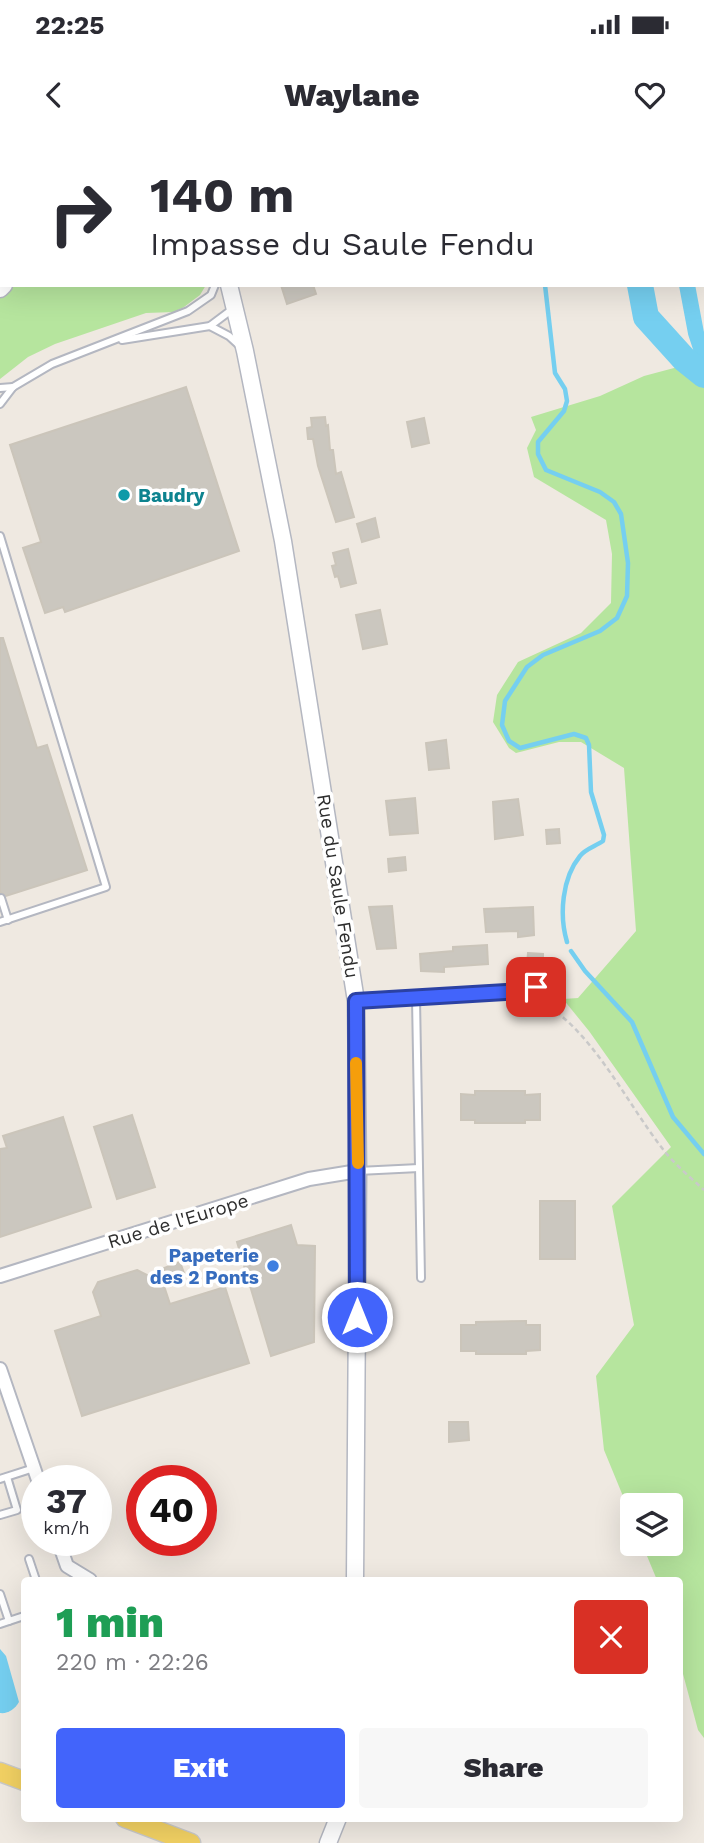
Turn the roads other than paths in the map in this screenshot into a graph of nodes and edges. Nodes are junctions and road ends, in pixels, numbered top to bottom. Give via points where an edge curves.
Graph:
1 (214, 287) edge
2 (230, 287) edge
3 (235, 307) junction
4 (210, 326) junction
5 (107, 343) junction
6 (245, 351) junction
7 (13, 387) junction
8 (0, 388) edge
9 (0, 404) edge
10 (0, 536) edge
11 (2, 898) edge
12 (8, 919) junction
13 (0, 922) edge
14 (536, 987) dead end
15 (416, 999) junction
16 (356, 1001) junction
17 (419, 1168) junction
18 (358, 1171) junction
19 (0, 1276) edge
20 (421, 1278) dead end
21 (0, 1369) edge
22 (33, 1465) edge
23 (21, 1476) edge
24 (3, 1478) edge
25 (0, 1515) edge
26 (64, 1556) edge
27 (29, 1559) dead end
28 (35, 1577) edge
29 (85, 1577) edge
30 (355, 1577) edge
31 (0, 1594) edge
32 (21, 1617) edge
33 (9, 1621) junction
34 (0, 1624) edge
35 (0, 1772) edge
36 (21, 1780) edge
37 (136, 1822) edge
38 (336, 1822) edge
39 (191, 1843) edge
40 (328, 1843) edge

1 - 5 lane via 211,295 188,311
2 - 3 street, Rue du Saule Fendu
3 - 4 lane
3 - 6 street, Rue du Saule Fendu
4 - 5 lane
4 - 6 lane via 229,335
5 - 7 lane via 52,364
6 - 16 street, Rue du Saule Fendu via 282,541
7 - 8 lane
7 - 9 lane
10 - 12 lane via 106,887
11 - 12 lane
12 - 13 lane
14 - 15 lane
15 - 16 lane
15 - 17 lane
16 - 18 street, Rue du Saule Fendu
17 - 18 lane
17 - 20 lane
18 - 19 street, Rue de l'Europe via 309,1179
18 - 30 street, Rue du Saule Fendu
21 - 22 street
23 - 24 lane
24 - 25 lane via 17,1510
26 - 29 street via 67,1566
27 - 28 lane
31 - 33 lane
32 - 33 lane
33 - 34 lane
35 - 36 main road
37 - 39 main road
38 - 40 street

